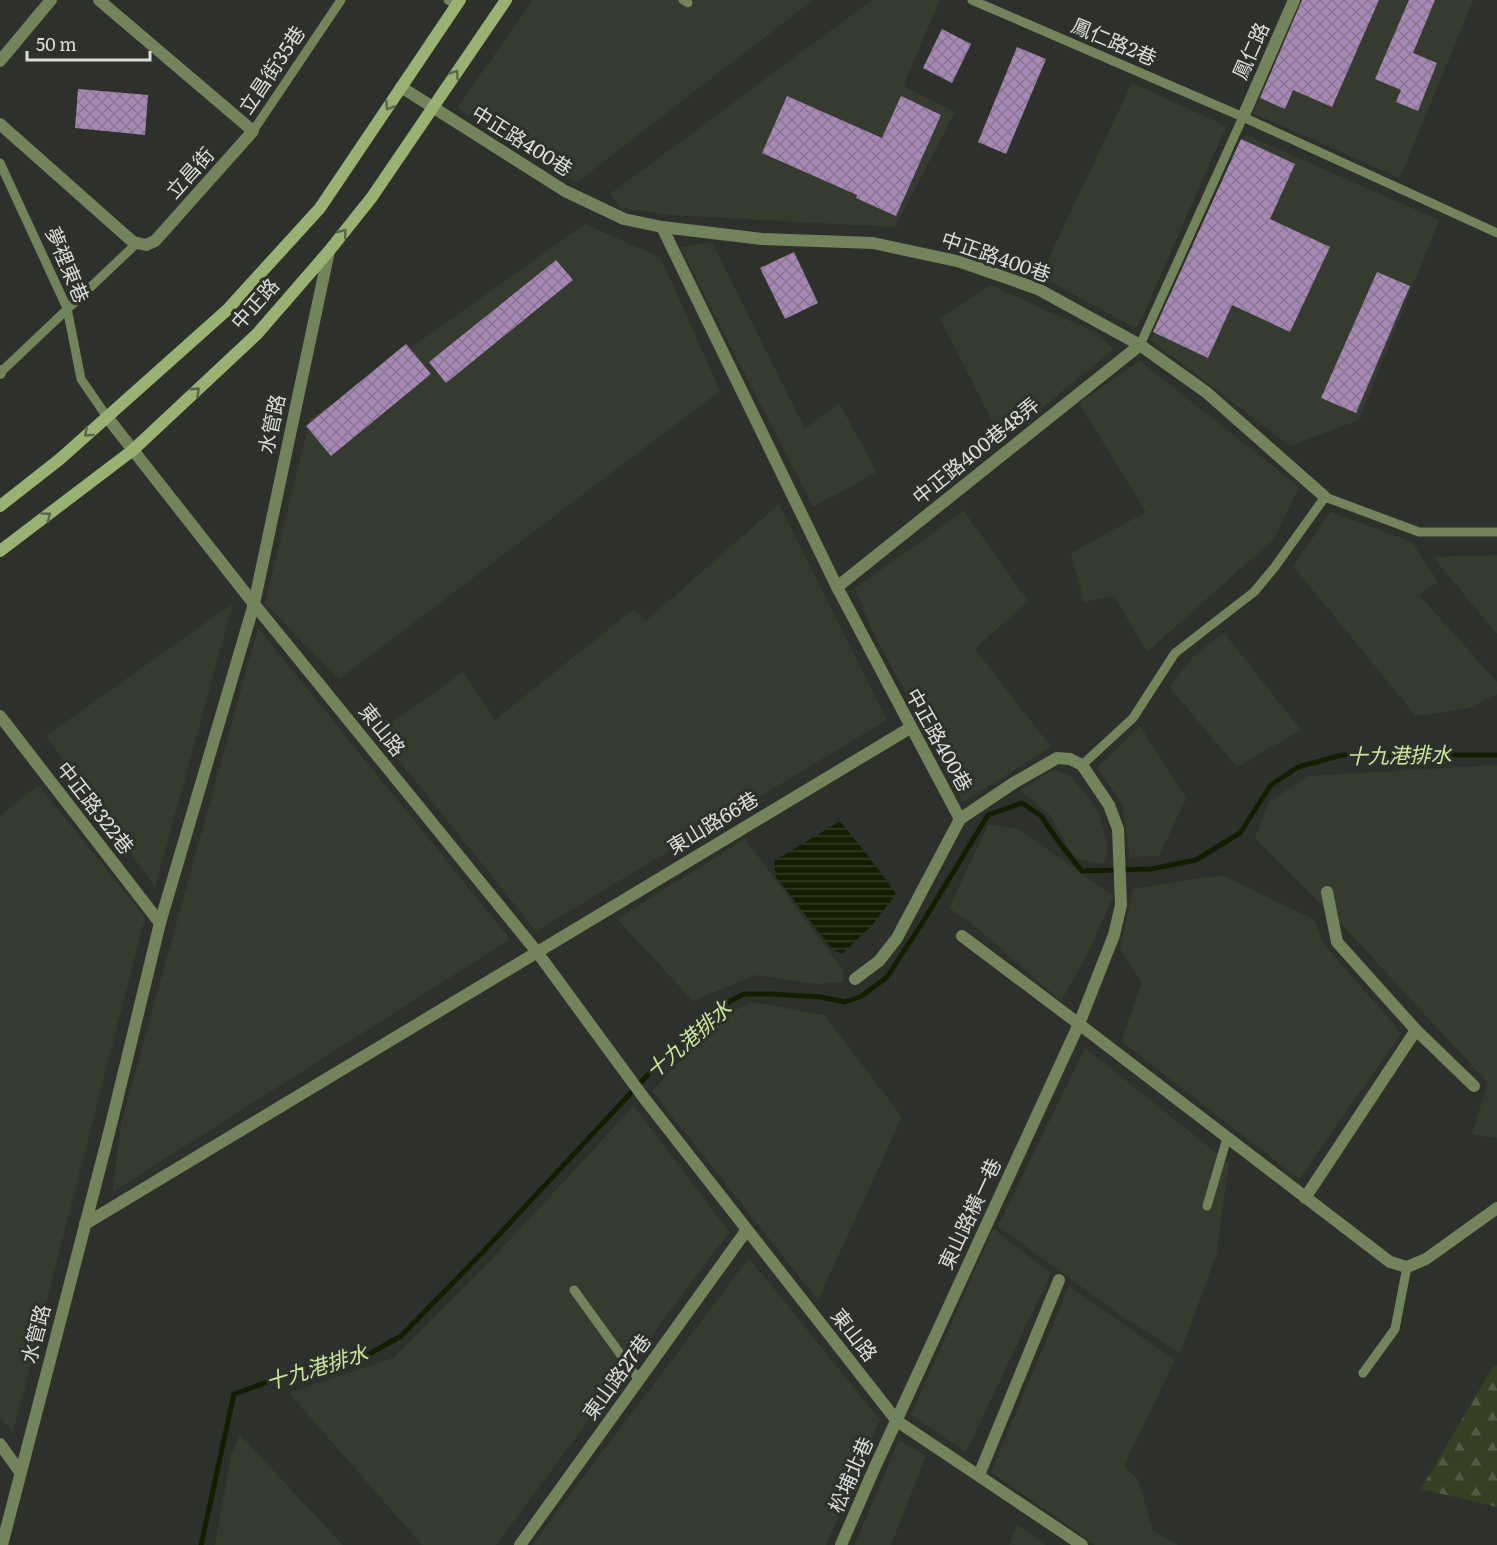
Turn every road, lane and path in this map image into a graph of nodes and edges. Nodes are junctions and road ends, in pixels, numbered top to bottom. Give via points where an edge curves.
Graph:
1 (51, 0) edge
2 (99, 0) edge
3 (341, 0) edge
4 (506, 0) edge
5 (972, 0) edge
6 (1294, 0) edge
7 (455, 2) edge
8 (0, 61) edge
9 (401, 87) junction
10 (433, 107) junction
11 (1243, 117) junction
12 (0, 124) edge
13 (253, 131) junction
14 (0, 163) edge
15 (662, 227) junction
16 (1497, 233) edge
17 (136, 243) junction
18 (328, 251) junction
19 (67, 308) junction
20 (1140, 345) junction
21 (0, 372) edge
22 (107, 417) junction
23 (134, 450) junction
24 (1325, 497) junction
25 (0, 506) edge
26 (1497, 532) edge
27 (0, 551) edge
28 (837, 587) junction
29 (254, 604) junction
30 (0, 716) edge
31 (910, 728) junction
32 (1082, 765) junction
33 (960, 819) junction
34 (1327, 892) dead end
35 (160, 923) junction
36 (962, 936) dead end
37 (537, 952) junction
38 (855, 979) dead end
39 (1079, 1023) junction
40 (1416, 1030) junction
41 (1474, 1086) dead end
42 (1227, 1138) junction
43 (1305, 1197) junction
44 (1207, 1206) dead end
45 (1495, 1213) edge
46 (85, 1224) junction
47 (746, 1231) junction
48 (1407, 1267) junction
49 (1059, 1280) dead end
50 (574, 1290) dead end
51 (1363, 1373) dead end
52 (639, 1380) junction
53 (897, 1421) junction
54 (0, 1444) edge
55 (20, 1472) junction
56 (979, 1475) junction
57 (3, 1527) edge
58 (2, 1545) edge
59 (520, 1545) edge
60 (841, 1545) edge
61 (1082, 1545) edge

1 - 8 street
2 - 13 street
3 - 13 lane, 立昌街35巷
10 -> 4 main road, 中正路
5 - 11 lane, 鳳仁路2巷
6 - 11 street, 鳳仁路
7 - 9 main road, 中正路
9 - 10 street, 中正路400巷
9 -> 22 main road, 中正路 via 320,208 227,310
10 - 15 street, 中正路400巷 via 565,191 624,219
18 -> 10 main road, 中正路 via 372,197
11 - 16 lane, 鳳仁路2巷
11 - 20 lane
12 - 17 street
13 - 17 street, 立昌街 via 155,241 146,245
14 - 19 lane, 夢裡東巷
15 - 20 street, 中正路400巷 via 762,239 873,243 961,262 1038,289
15 - 28 street, 中正路400巷
17 - 19 lane
23 -> 18 main road, 中正路 via 257,334
18 - 29 street, 水管路
19 - 21 lane
19 - 22 lane, 夢裡東巷 via 81,380
20 - 24 street, 中正路400巷 via 1206,392
20 - 28 street, 中正路400巷48弄
22 - 23 street, 東山路
22 -> 25 main road, 中正路
27 -> 23 main road, 中正路
23 - 29 street, 東山路
24 - 26 lane via 1419,532
24 - 32 lane via 1254,592 1175,653 1133,718
28 - 31 street, 中正路400巷
29 - 35 street, 水管路
29 - 37 street, 東山路
30 - 35 street, 中正路322巷
31 - 33 street, 中正路400巷
31 - 37 street, 東山路66巷
32 - 33 street via 1057,758
32 - 39 street, 東山路橫一巷 via 1109,805 1118,829 1122,905
33 - 38 street via 897,938 879,961
34 - 40 street via 1337,942
35 - 46 street, 水管路
36 - 39 street
37 - 46 street, 東山路66巷
37 - 47 street, 東山路
39 - 42 street
39 - 53 street, 東山路橫一巷
40 - 41 street
40 - 43 street
42 - 43 street
42 - 44 lane
43 - 48 street via 1390,1262
45 - 48 street via 1426,1259
46 - 55 street, 水管路
47 - 52 street, 東山路27巷
47 - 53 street, 東山路
48 - 51 lane via 1395,1329
49 - 56 street
50 - 52 lane
52 - 59 street, 東山路27巷
53 - 56 street, 東山路
53 - 60 street, 松埔北巷
54 - 55 street
55 - 57 street, 水管路
56 - 61 street, 東山路
57 - 58 street, 水管路

